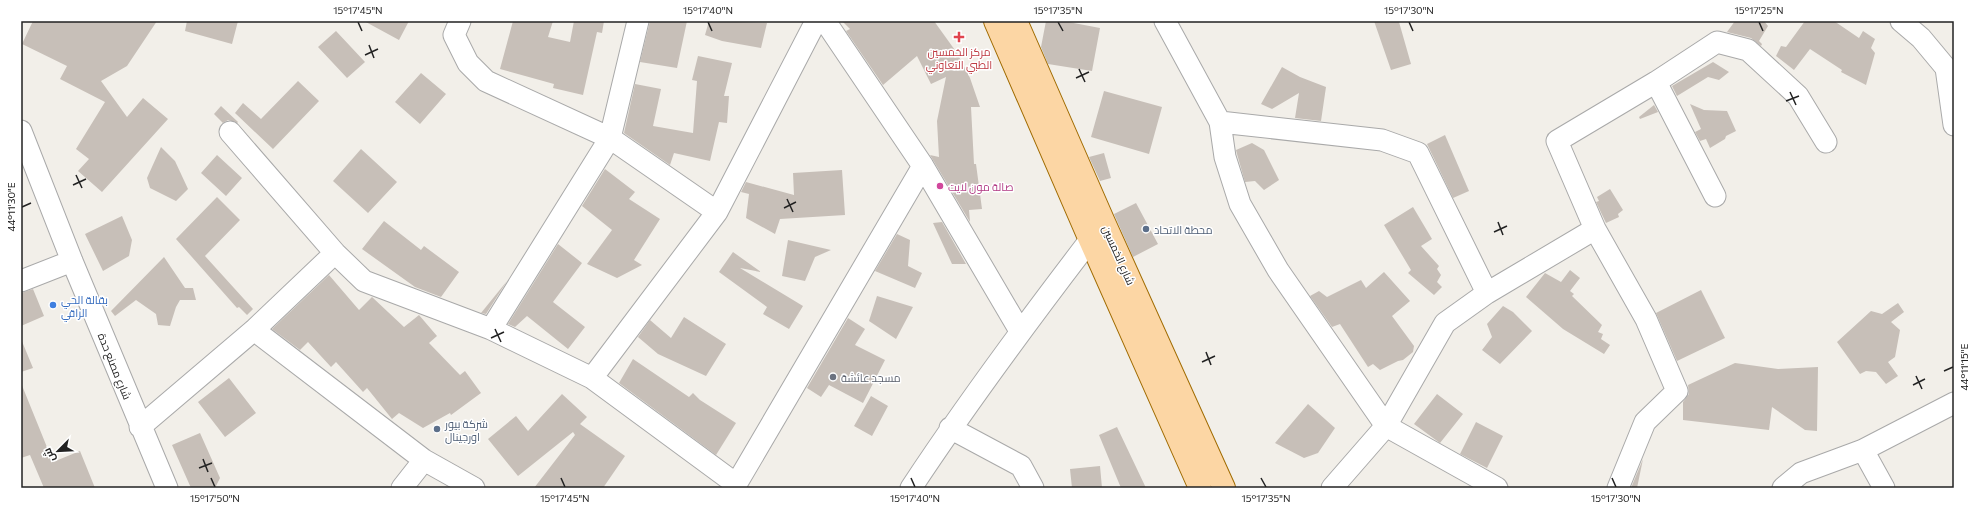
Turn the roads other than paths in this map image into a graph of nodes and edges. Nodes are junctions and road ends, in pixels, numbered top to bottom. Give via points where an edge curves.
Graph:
1 (460, 21) edge
2 (638, 21) edge
3 (816, 21) edge
4 (825, 21) edge
5 (995, 21) edge
6 (1016, 21) edge
7 (1165, 21) edge
8 (1901, 21) edge
9 (1656, 82) junction
10 (1953, 115) edge
11 (1220, 122) junction
12 (21, 131) edge
13 (230, 132) dead end
14 (610, 138) junction
15 (1826, 142) dead end
16 (923, 166) junction
17 (1715, 196) dead end
18 (717, 212) junction
19 (1595, 229) junction
20 (1090, 240) junction
21 (336, 253) junction
22 (72, 261) junction
23 (21, 281) edge
24 (1487, 293) junction
25 (1125, 295) junction
26 (491, 329) junction
27 (254, 330) junction
28 (1020, 331) junction
29 (592, 378) junction
30 (1954, 403) edge
31 (1386, 426) junction
32 (140, 427) junction
33 (950, 428) junction
34 (1863, 450) junction
35 (424, 460) junction
36 (735, 486) edge
37 (166, 488) edge
38 (402, 488) edge
39 (474, 488) edge
40 (911, 488) edge
41 (1033, 488) edge
42 (1200, 488) edge
43 (1224, 488) edge
44 (1332, 488) edge
45 (1497, 488) edge
46 (1618, 488) edge
47 (1783, 488) edge
48 (1884, 488) edge

1 - 14 street via 454,35 468,63 486,80
2 - 14 street
3 - 18 street
4 - 16 street
5 - 20 main road, شارع الخمسين
6 - 25 main road, شارع الخمسين
7 - 11 street
8 - 10 street via 1921,38 1946,68
9 - 15 street via 1717,42 1748,50 1798,96
9 - 17 street
9 - 19 street via 1557,141
11 - 24 street via 1382,140 1418,153
11 - 31 street via 1225,157 1240,204 1278,270
12 - 22 street, شارع مصنع حدة
13 - 21 street
14 - 18 street
14 - 26 street
16 - 28 street
16 - 36 street
18 - 29 street
19 - 24 street
19 - 46 street via 1646,319 1677,391 1645,422
20 - 25 main road, شارع الخمسين
20 - 28 street
21 - 26 street via 364,281
21 - 27 street
22 - 23 street
22 - 32 street, شارع مصنع حدة
24 - 31 street via 1445,323
25 - 42 main road, شارع الخمسين
25 - 43 main road, شارع الخمسين
26 - 29 street
27 - 32 street
27 - 35 street
28 - 33 street
29 - 36 street
30 - 34 street
31 - 44 street
31 - 45 street
32 - 37 street, شارع مصنع حدة
33 - 40 street
33 - 41 street via 1021,466
34 - 47 street via 1801,473
34 - 48 street
35 - 38 street
35 - 39 street

